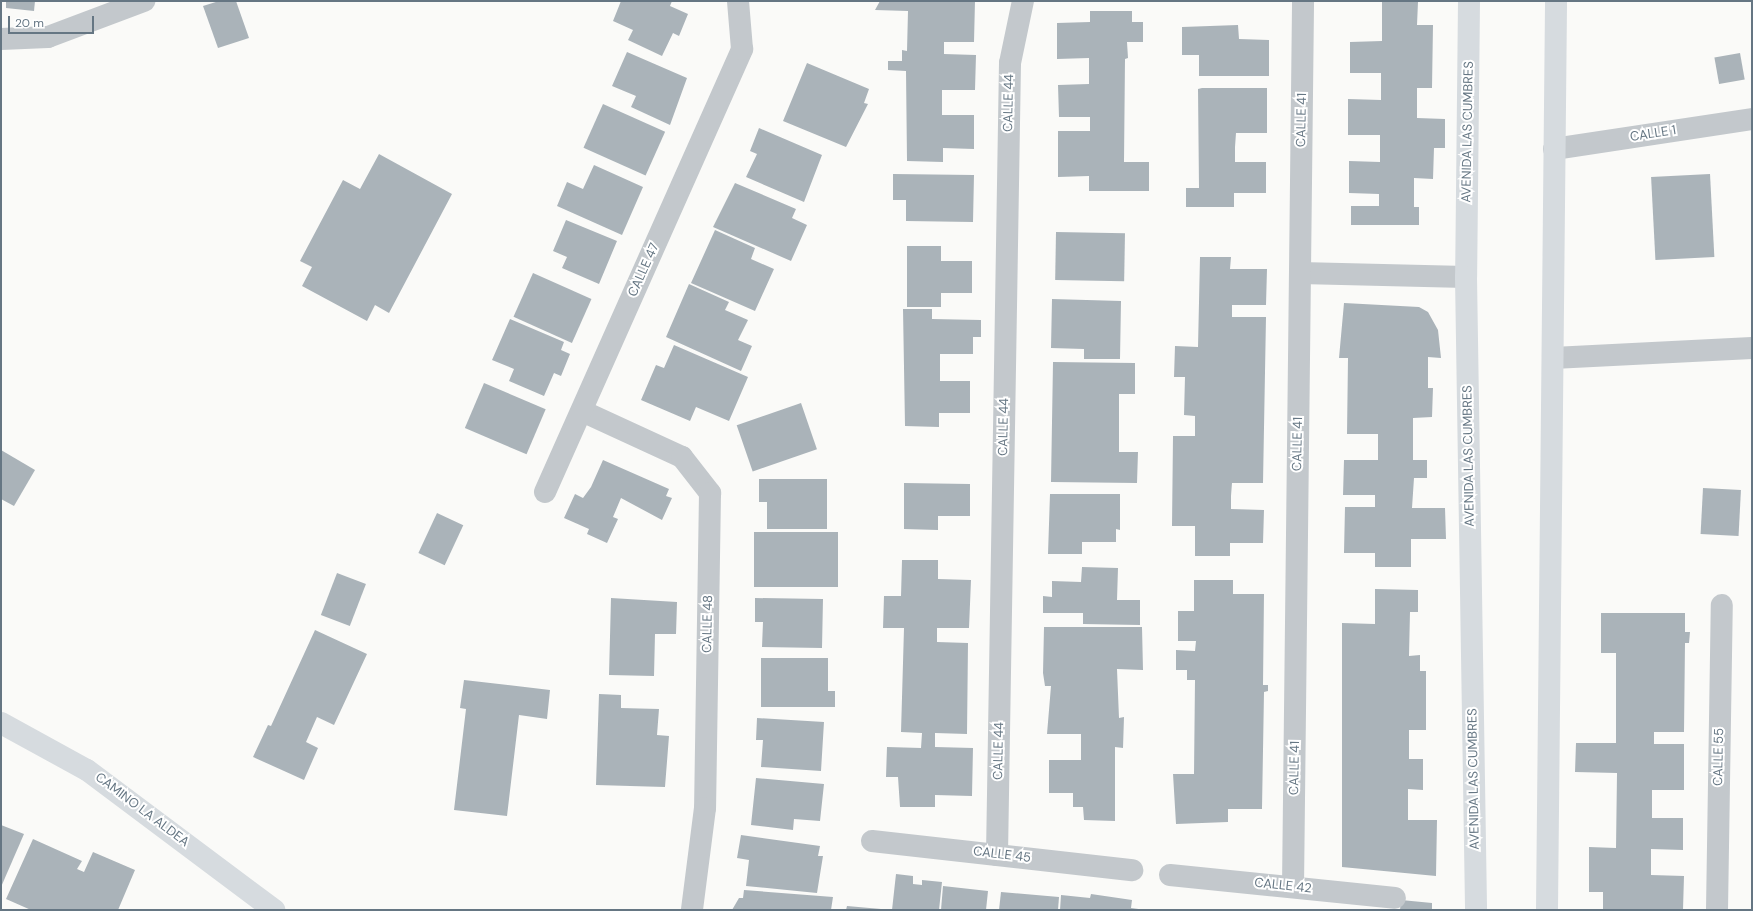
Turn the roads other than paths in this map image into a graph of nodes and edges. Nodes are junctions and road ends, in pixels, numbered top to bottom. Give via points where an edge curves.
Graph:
1 (144, 1) edge
2 (738, 1) edge
3 (1023, 1) edge
4 (1303, 1) edge
5 (1469, 1) edge
6 (1556, 1) edge
7 (1, 39) edge
8 (1752, 119) edge
9 (1554, 149) junction
10 (1300, 273) junction
11 (1466, 277) junction
12 (1752, 348) edge
13 (1553, 358) junction
14 (582, 411) junction
15 (545, 492) dead end
16 (1722, 605) dead end
17 (1, 723) edge
18 (872, 841) dead end
19 (997, 855) junction
20 (1132, 870) dead end
21 (1170, 875) dead end
22 (1293, 887) junction
23 (1395, 898) dead end
24 (274, 910) edge
25 (692, 910) edge
26 (1476, 910) edge
27 (1547, 910) edge
28 (1717, 910) edge

1 - 7 street via 48,37
2 - 14 street, CALLE 47 via 742,49
3 - 19 street, CALLE 44 via 1010,63
4 - 10 street, CALLE 41
5 - 11 main road, AVENIDA LAS CUMBRES
6 - 9 main road
8 - 9 street, CALLE 1
9 - 13 main road
10 - 11 street
10 - 22 street, CALLE 41
11 - 26 main road, AVENIDA LAS CUMBRES
12 - 13 street
13 - 27 main road
14 - 15 street, CALLE 47
14 - 25 street, CALLE 48 via 682,457 710,493 705,808
16 - 28 street, CALLE 55
17 - 24 main road, CAMINO LA ALDEA via 87,770
18 - 19 street, CALLE 45
19 - 20 street, CALLE 45
21 - 22 street, CALLE 42
22 - 23 street, CALLE 42

